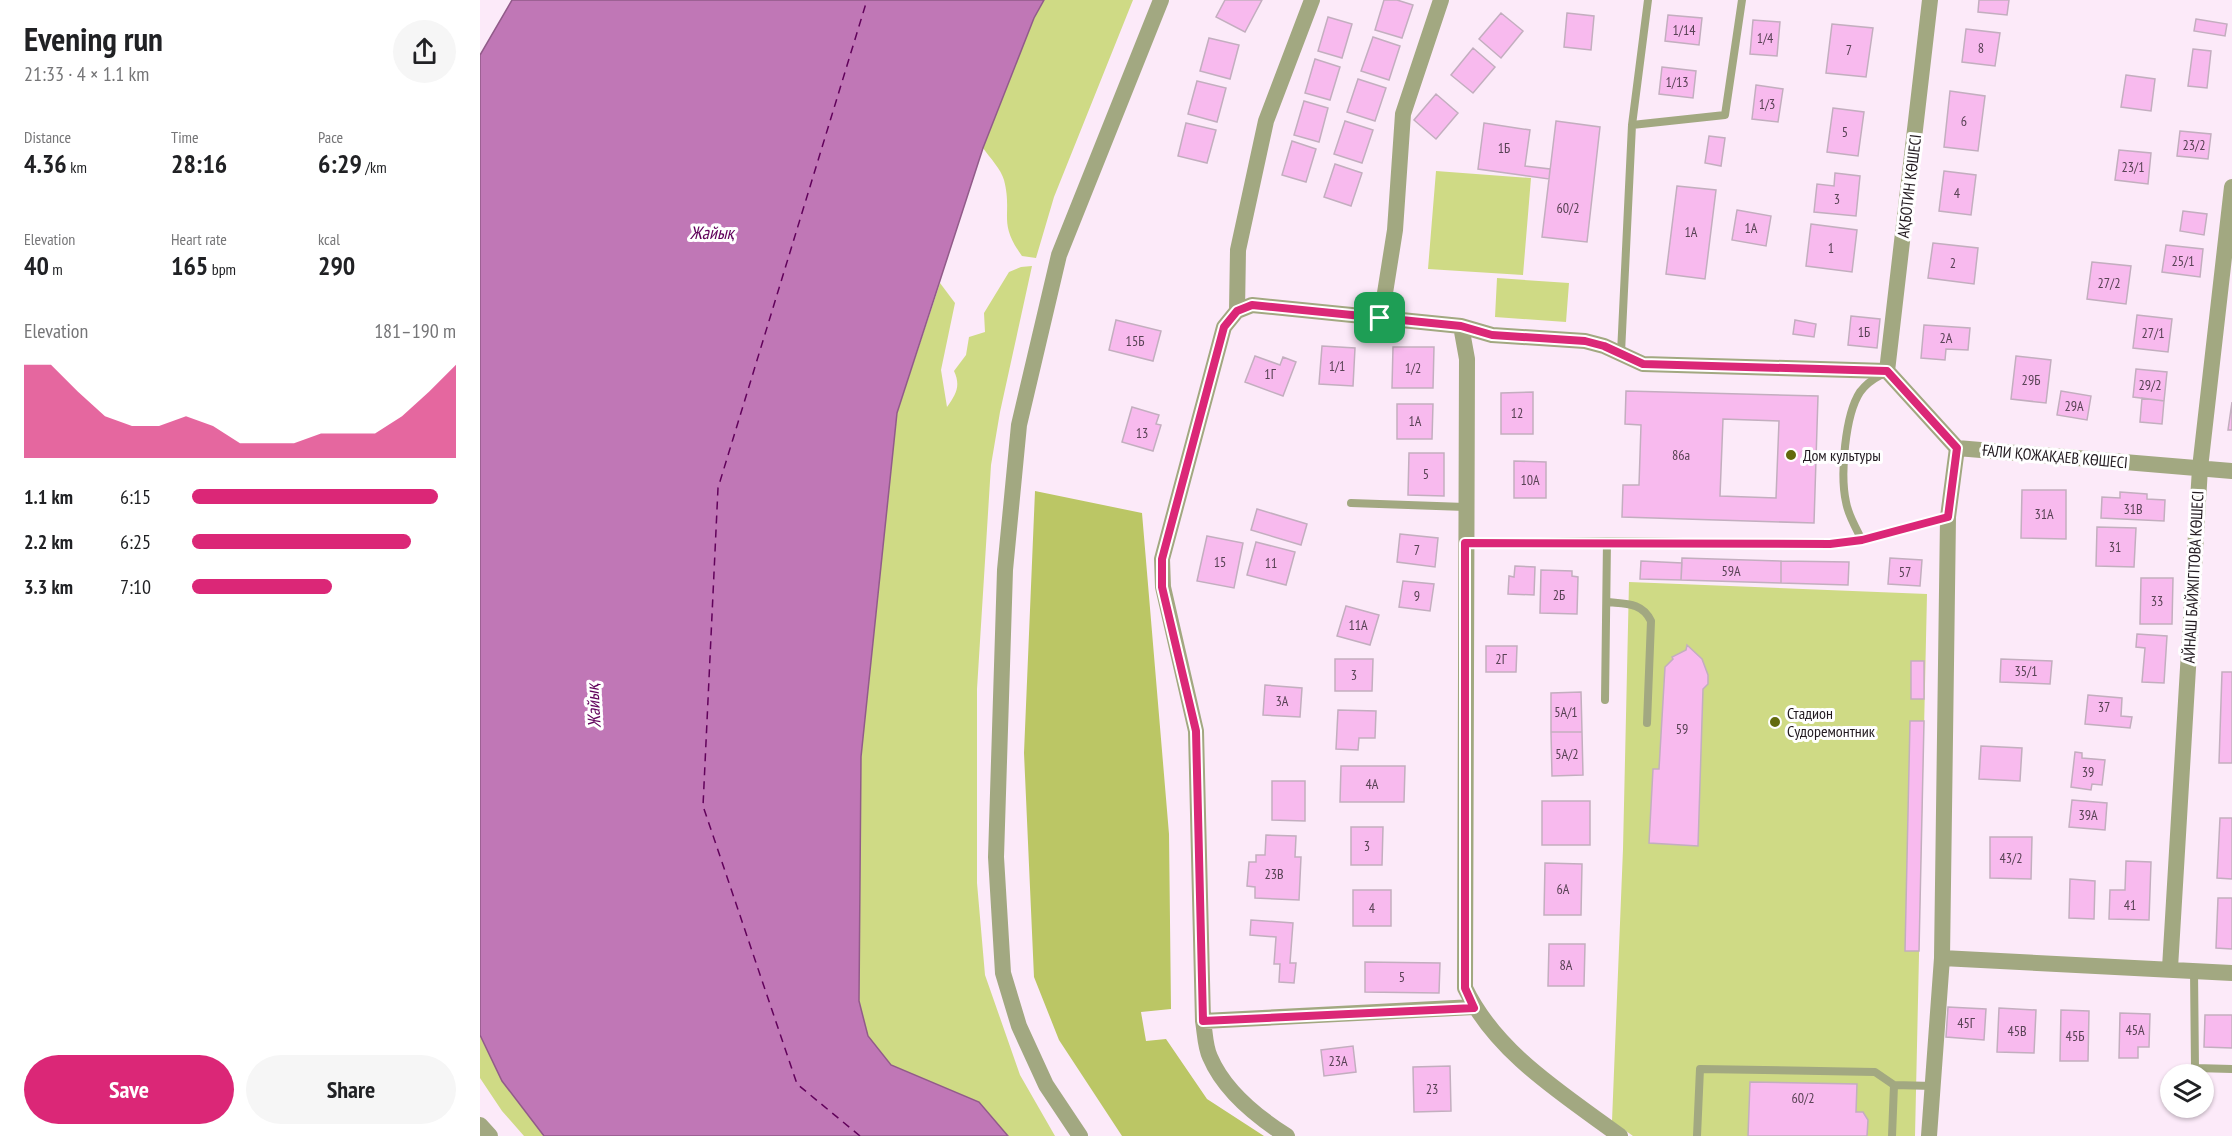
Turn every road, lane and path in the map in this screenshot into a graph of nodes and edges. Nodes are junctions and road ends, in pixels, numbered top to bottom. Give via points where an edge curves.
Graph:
1 (1161, 0) edge
2 (1312, 0) edge
3 (1441, 0) edge
4 (1648, 0) edge
5 (1742, 0) edge
6 (1930, 0) edge
7 (1632, 124) junction
8 (2232, 187) edge
9 (1237, 311) junction
10 (1380, 318) junction
11 (1461, 326) junction
12 (1621, 353) junction
13 (1887, 371) junction
14 (1957, 448) junction
15 (2200, 468) junction
16 (2232, 471) edge
17 (1351, 502) dead end
18 (1465, 507) junction
19 (1948, 517) junction
20 (1862, 540) junction
21 (1607, 541) junction
22 (1465, 543) junction
23 (1607, 602) junction
24 (1605, 700) dead end
25 (1647, 723) dead end
26 (1942, 958) junction
27 (2170, 968) junction
28 (2194, 970) junction
29 (2232, 973) edge
30 (1474, 1008) junction
31 (1203, 1021) junction
32 (2232, 1069) edge
33 (1894, 1085) junction
34 (1933, 1086) junction
35 (480, 1125) edge
36 (490, 1136) edge
37 (1080, 1136) edge
38 (1287, 1136) edge
39 (1620, 1136) edge
40 (1697, 1136) edge
41 (1892, 1136) edge
42 (1929, 1136) edge

1 - 37 street via 1059,255 1019,425 1005,570 996,856 1003,973 1019,1026 1046,1085
2 - 9 street via 1266,121 1238,250
3 - 10 street via 1403,114 1395,230
4 - 7 lane
5 - 7 lane via 1725,115
6 - 13 street, АҚБОТИН КӨШЕСІ
7 - 12 lane
8 - 15 street, АЙНАШ БАЙЖІГІТОВА КӨШЕСІ
9 - 10 street via 1252,305
9 - 31 street via 1224,327 1162,559 1162,587 1196,731
10 - 11 street
11 - 12 street via 1492,335 1585,341
11 - 18 street via 1467,359
12 - 13 street via 1643,364
13 - 14 street
13 - 20 lane via 1871,380 1859,394 1850,420 1844,460 1845,501
14 - 15 street, ҒАЛИ ҚОЖАҚАЕВ КӨШЕСІ
14 - 19 street
15 - 16 street, ҒАЛИ ҚОЖАҚАЕВ КӨШЕСІ
15 - 27 street, АЙНАШ БАЙЖІГІТОВА КӨШЕСІ
17 - 18 lane
18 - 22 street
19 - 20 lane
19 - 26 street
20 - 21 lane via 1830,544
21 - 22 lane
21 - 23 lane
22 - 30 street via 1465,988
23 - 24 lane
23 - 25 lane via 1638,605 1647,611 1651,621
26 - 27 street
26 - 34 street
27 - 28 street
28 - 29 street
28 - 32 lane via 2195,1068
30 - 31 street
30 - 39 street via 1530,1071
31 - 38 street via 1209,1056 1227,1086
33 - 34 lane
33 - 40 lane via 1875,1072 1700,1069
33 - 41 lane
34 - 42 street
35 - 36 street

